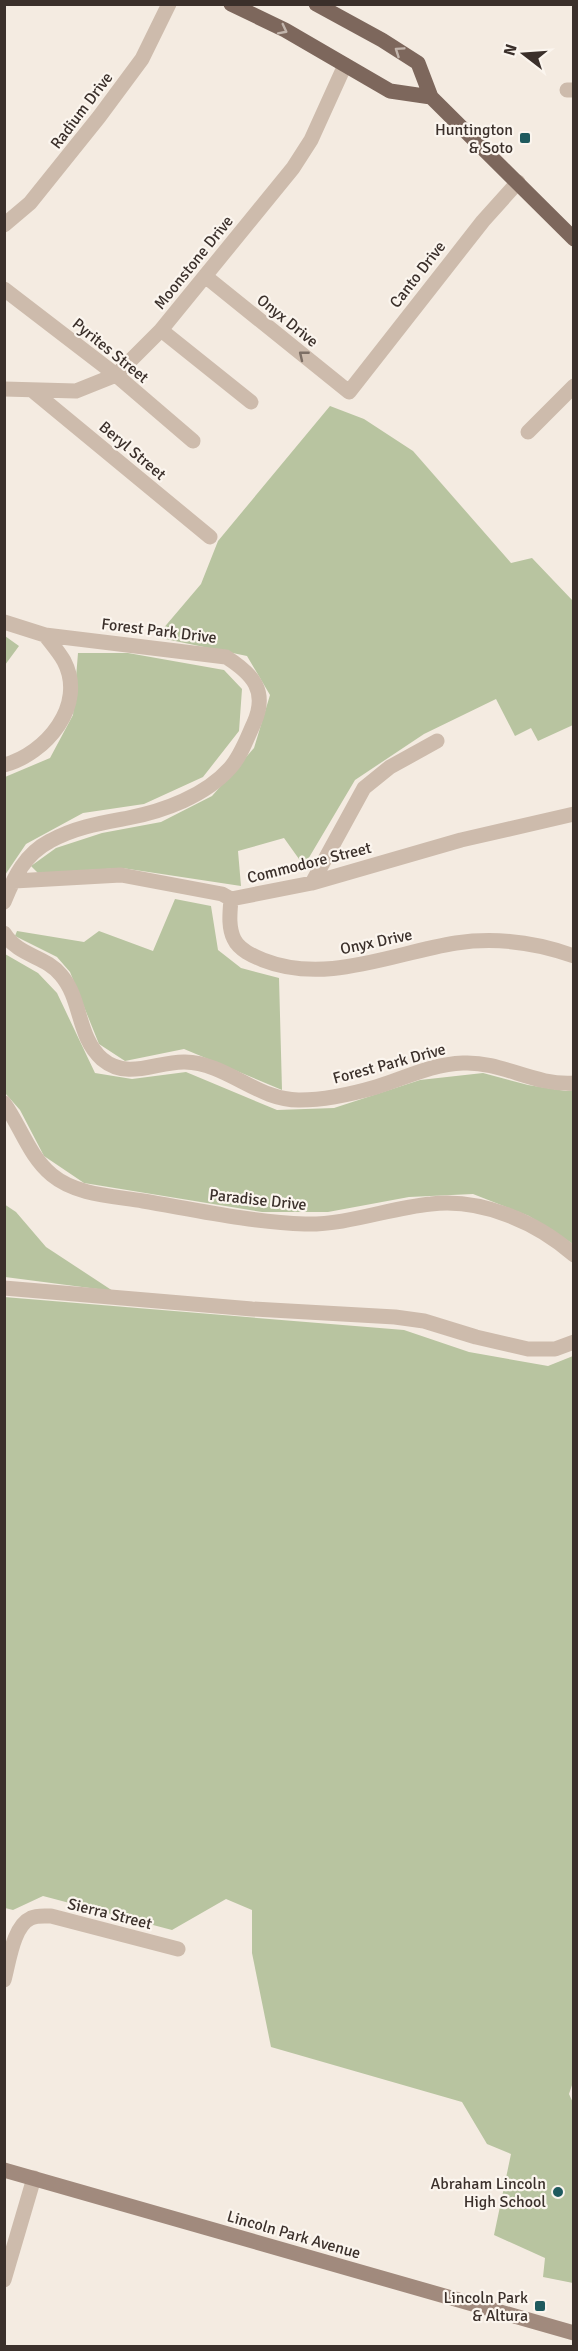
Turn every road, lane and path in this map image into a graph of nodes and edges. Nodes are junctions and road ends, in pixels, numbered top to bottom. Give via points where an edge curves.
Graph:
1 (169, 4) edge
2 (231, 4) edge
3 (316, 4) edge
4 (345, 65) junction
5 (431, 97) junction
6 (518, 182) junction
7 (551, 215) junction
8 (4, 225) edge
9 (573, 230) edge
10 (573, 239) edge
11 (205, 276) junction
12 (4, 289) edge
13 (161, 330) junction
14 (116, 375) junction
15 (573, 386) edge
16 (4, 388) edge
17 (33, 391) junction
18 (349, 392) joint
19 (251, 402) dead end
20 (528, 432) dead end
21 (193, 441) dead end
22 (210, 537) dead end
23 (4, 622) edge
24 (45, 635) junction
25 (437, 741) dead end
26 (4, 765) edge
27 (573, 814) edge
28 (14, 880) junction
29 (312, 883) junction
30 (231, 898) junction
31 (4, 902) edge
32 (4, 933) edge
33 (573, 956) edge
34 (573, 1083) edge
35 (4, 1103) edge
36 (573, 1255) edge
37 (4, 1288) edge
38 (573, 1342) edge
39 (178, 1949) dead end
40 (4, 1980) edge
41 (4, 2170) edge
42 (34, 2178) junction
43 (4, 2280) edge
44 (573, 2333) edge

1 - 8 street, Radium Drive via 142,59 99,117 30,203
2 -> 4 main road
5 -> 3 main road via 418,63
4 - 5 main road via 390,91
4 - 11 street, Moonstone Drive via 311,140
5 - 6 main road
6 - 7 main road
6 - 18 street, Canto Drive via 456,254
7 - 9 main road
7 - 10 main road
11 - 13 street, Moonstone Drive
18 -> 11 street, Onyx Drive
12 - 14 street, Pyrites Street
13 - 14 street, Moonstone Drive
13 - 19 street
14 - 17 street, Moonstone Drive via 76,391
14 - 21 street, Pyrites Street
15 - 20 street
16 - 17 street, Moonstone Drive
17 - 22 street, Beryl Street
23 - 24 street, Forest Park Drive
24 - 26 street via 65,662 69,705 47,740 30,754
24 - 28 street, Forest Park Drive via 226,657 253,680 260,694 259,711 230,767 193,796 163,809 92,824 49,841 28,856
25 - 29 street via 390,767 364,788
27 - 29 street, Commodore Street via 461,840
28 - 30 street, Commodore Street via 121,875
28 - 31 street, Forest Park Drive
29 - 30 street, Commodore Street
30 - 33 street, Onyx Drive via 234,942 250,956 302,971 486,941 536,944
32 - 34 street, Forest Park Drive via 12,945 54,966 66,980 90,1047 104,1061 122,1069 188,1062 281,1100 340,1096 435,1066 465,1062 491,1065 543,1082
35 - 36 street, Paradise Drive via 38,1162 69,1186 101,1195 254,1220 308,1224 457,1202 511,1216
37 - 38 street via 395,1317 528,1349 555,1349
39 - 40 street, Sierra Street via 51,1916 33,1917 18,1934
41 - 42 street, Lincoln Park Avenue
42 - 43 street
42 - 44 street, Lincoln Park Avenue

